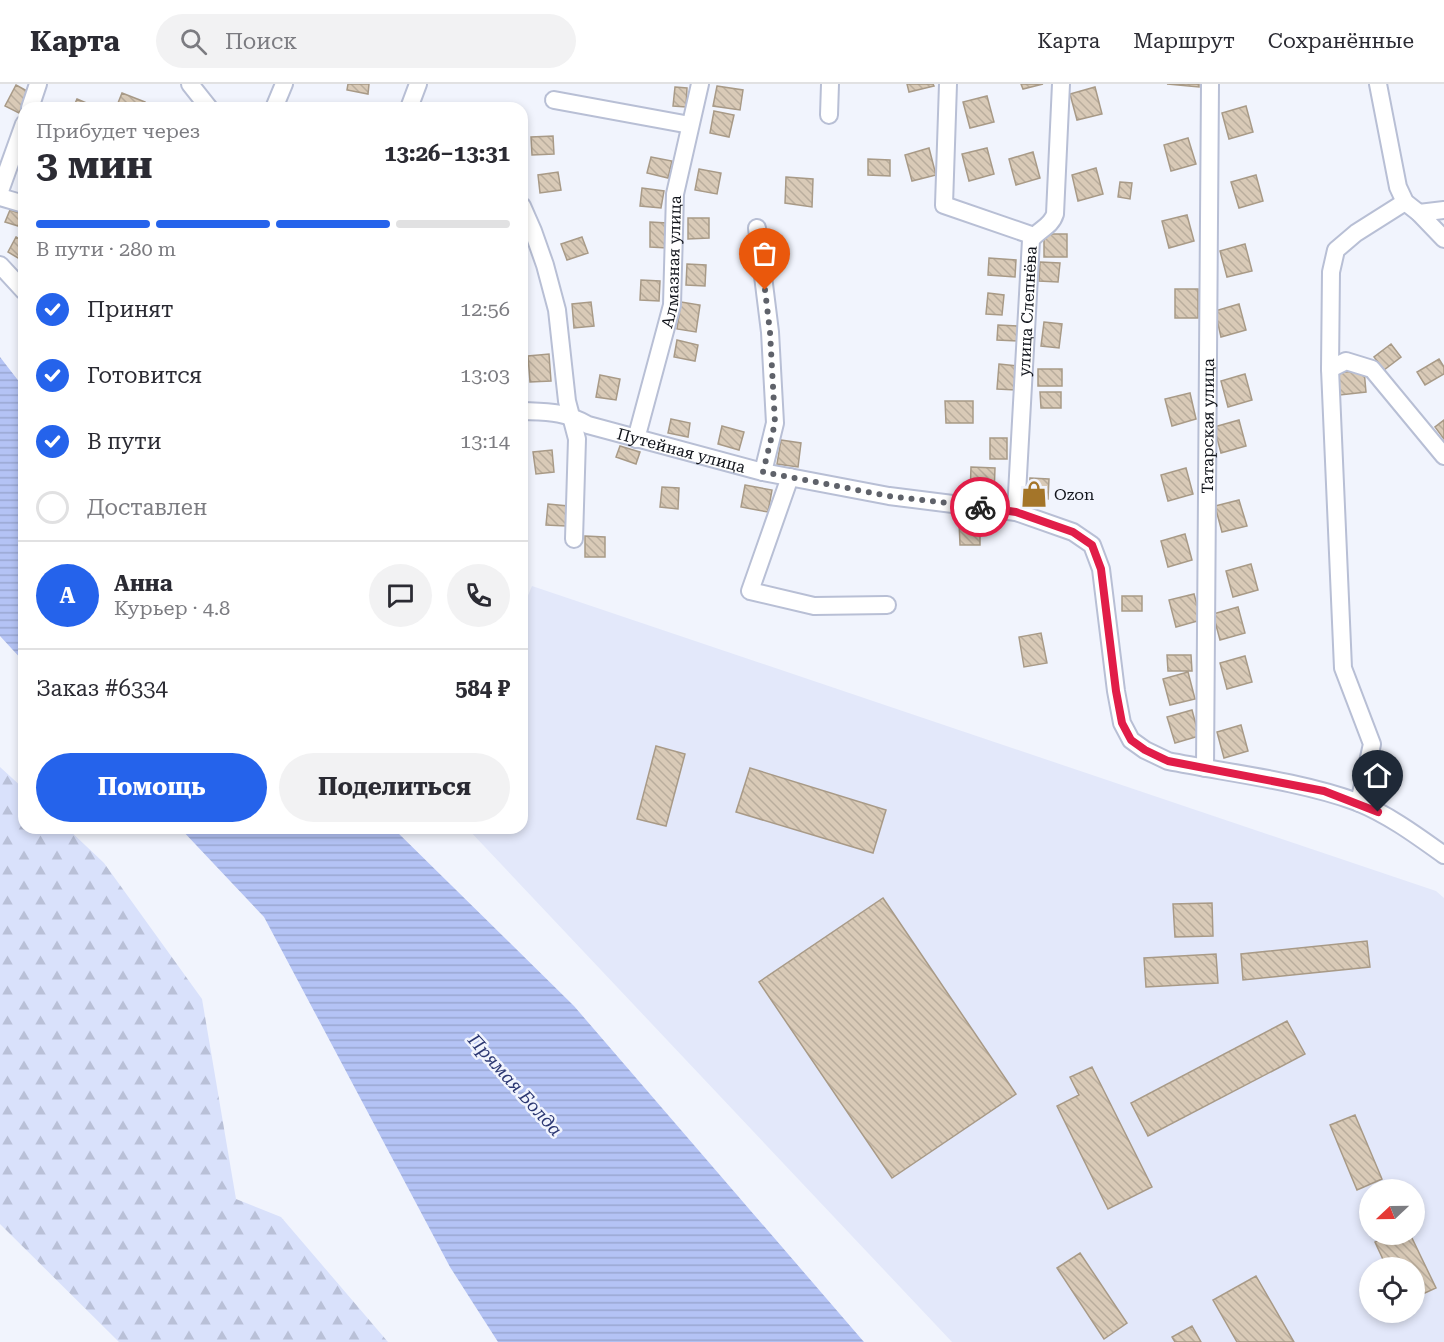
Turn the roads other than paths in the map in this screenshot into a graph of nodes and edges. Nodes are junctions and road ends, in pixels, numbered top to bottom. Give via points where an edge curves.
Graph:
1 (38, 84) edge
2 (190, 84) edge
3 (284, 84) edge
4 (418, 84) edge
5 (700, 84) edge
6 (830, 84) edge
7 (948, 84) edge
8 (1061, 84) edge
9 (1210, 84) edge
10 (1378, 84) edge
11 (554, 100) dead end
12 (32, 102) edge
13 (204, 102) edge
14 (276, 102) edge
15 (411, 102) edge
16 (829, 115) dead end
17 (690, 125) junction
18 (18, 141) edge
19 (0, 191) edge
20 (0, 197) edge
21 (18, 202) edge
22 (1405, 202) junction
23 (1444, 210) edge
24 (1419, 213) junction
25 (528, 220) edge
26 (757, 228) dead end
27 (1034, 236) junction
28 (1444, 239) edge
29 (0, 265) edge
30 (18, 284) edge
31 (1330, 369) junction
32 (528, 411) edge
33 (570, 415) junction
34 (636, 439) junction
35 (1444, 456) edge
36 (763, 472) junction
37 (790, 477) junction
38 (1016, 512) junction
39 (574, 539) dead end
40 (887, 605) dead end
41 (1205, 768) junction
42 (1359, 803) junction
43 (1444, 855) edge

1 - 12 street
2 - 13 street
3 - 14 street
4 - 15 street
5 - 17 street, Алмазная улица
6 - 16 street
7 - 27 street via 944,205
8 - 27 street, улица Слепнёва via 1055,214 1052,222
9 - 41 street, Татарская улица
10 - 22 street via 1398,187
11 - 17 street
17 - 34 street, Алмазная улица via 675,194 672,305
18 - 19 street
20 - 21 street
22 - 24 street
22 - 31 street via 1336,250 1331,272
23 - 24 street
24 - 28 street
25 - 33 street via 558,310
26 - 36 street via 770,332 775,423
27 - 38 street, улица Слепнёва
29 - 30 street
31 - 35 street via 1346,361 1372,369
31 - 42 street via 1343,668 1372,744
32 - 33 street, Путейная улица
33 - 34 street, Путейная улица via 588,425
33 - 39 street via 577,439
34 - 36 street, Путейная улица
36 - 37 street, Путейная улица
37 - 38 street, Путейная улица via 889,496
37 - 40 street via 750,591 814,606
38 - 41 street, Путейная улица via 1073,532 1092,545 1101,569 1122,723 1131,740 1168,761
41 - 42 street, Путейная улица via 1324,791
42 - 43 street, Путейная улица via 1404,826

